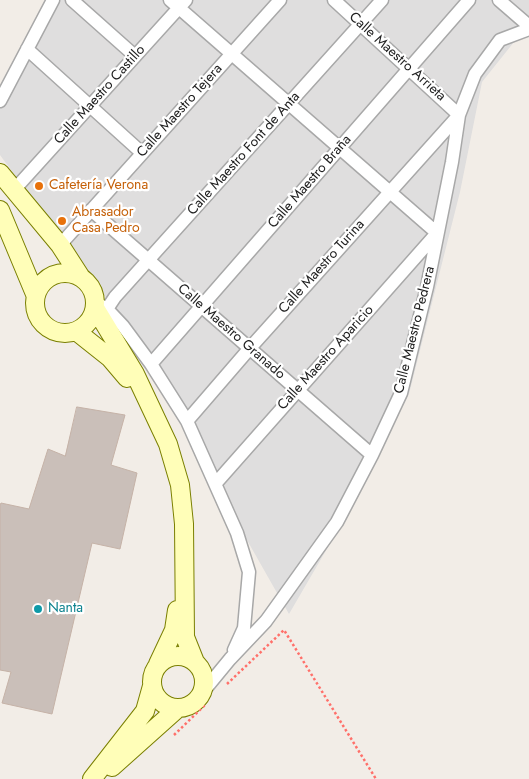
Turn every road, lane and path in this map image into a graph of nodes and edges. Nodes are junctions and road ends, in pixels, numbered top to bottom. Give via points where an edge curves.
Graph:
1 (53, 0) edge
2 (72, 0) edge
3 (280, 0) edge
4 (334, 0) edge
5 (382, 0) edge
6 (469, 0) edge
7 (499, 0) edge
8 (178, 3) edge
9 (360, 24) junction
10 (529, 28) edge
11 (28, 49) junction
12 (232, 54) junction
13 (135, 56) junction
14 (409, 69) junction
15 (0, 101) edge
16 (289, 104) junction
17 (90, 106) junction
18 (460, 115) junction
19 (340, 148) junction
20 (142, 153) junction
21 (0, 172) edge
22 (14, 190) junction
23 (390, 192) junction
24 (0, 210) edge
25 (91, 210) junction
26 (437, 233) junction
27 (60, 245) junction
28 (148, 260) junction
29 (80, 276) junction
30 (35, 294) junction
31 (99, 307) junction
32 (202, 307) junction
33 (76, 331) junction
34 (250, 348) junction
35 (151, 364) junction
36 (298, 390) junction
37 (150, 406) junction
38 (187, 422) junction
39 (372, 455) junction
40 (216, 483) junction
41 (184, 565) junction
42 (230, 659) junction
43 (195, 662) junction
44 (158, 664) junction
45 (152, 686) junction
46 (222, 689) dead end
47 (205, 697) junction
48 (178, 708) junction
49 (174, 735) dead end
50 (92, 779) edge
51 (98, 779) edge
52 (376, 779) edge

1 - 11 street
2 - 13 street
3 - 12 street, Calle Maestro Tejera
4 - 9 street, Calle Maestro Arrieta
5 - 9 street, Calle Maestro Font de Anta
6 - 14 street, Calle Maestro Braña
7 - 10 street
8 - 12 street
8 - 13 street, Calle Maestro Castillo
9 - 14 street, Calle Maestro Arrieta
9 - 16 street, Calle Maestro Font de Anta
10 - 18 street, Calle Maestro Pedrera via 500,40 475,74
11 - 15 street
11 - 17 street
12 - 16 street
12 - 20 street, Calle Maestro Tejera
13 - 17 street, Calle Maestro Castillo
14 - 18 street, Calle Maestro Arrieta
14 - 19 street, Calle Maestro Braña
16 - 19 street
16 - 28 street, Calle Maestro Font de Anta
17 - 20 street
17 - 22 street, Calle Maestro Castillo
18 - 23 street, Calle Maestro Turina
18 - 26 street, Calle Maestro Pedrera
19 - 23 street
19 - 32 street, Calle Maestro Braña
20 - 25 street, Calle Maestro Tejera
21 - 22 main road
22 - 27 main road
23 - 26 street
23 - 34 street, Calle Maestro Turina
24 - 30 main road
25 - 27 street, Calle Maestro Tejera
25 - 28 street, Calle Maestro Granado
26 - 36 street, Calle Maestro Aparicio
26 - 39 street, Calle Maestro Pedrera via 401,393
27 - 29 main road
28 - 31 street, Calle Maestro Font de Anta via 115,297
28 - 32 street, Calle Maestro Granado
29 - 30 main road via 68,272 53,274 42,282
29 - 31 main road via 89,284
30 - 33 main road via 34,304 39,319 49,329 63,333
31 - 33 main road
31 - 35 street via 124,326
31 - 37 main road
32 - 34 street, Calle Maestro Granado
32 - 35 street, Calle Maestro Braña
33 - 37 main road via 110,358
34 - 36 street, Calle Maestro Granado
34 - 38 street, Calle Maestro Turina
35 - 38 street
36 - 39 street, Calle Maestro Granado
36 - 40 street, Calle Maestro Aparicio
37 - 41 main road via 168,444 180,485
38 - 40 street
39 - 42 street, Calle Maestro Pedrera via 337,522 266,621
40 - 42 street via 237,532 249,572 244,628
41 - 43 main road via 185,637
41 - 44 main road via 174,630
42 - 47 street, Calle Maestro Pedrera
43 - 44 main road via 185,656 175,656
43 - 47 main road via 202,671
44 - 45 main road
45 - 48 main road via 158,700
45 - 50 main road via 145,711
46 - 52 path via 284,630
47 - 48 main road
47 - 49 path
48 - 51 main road

